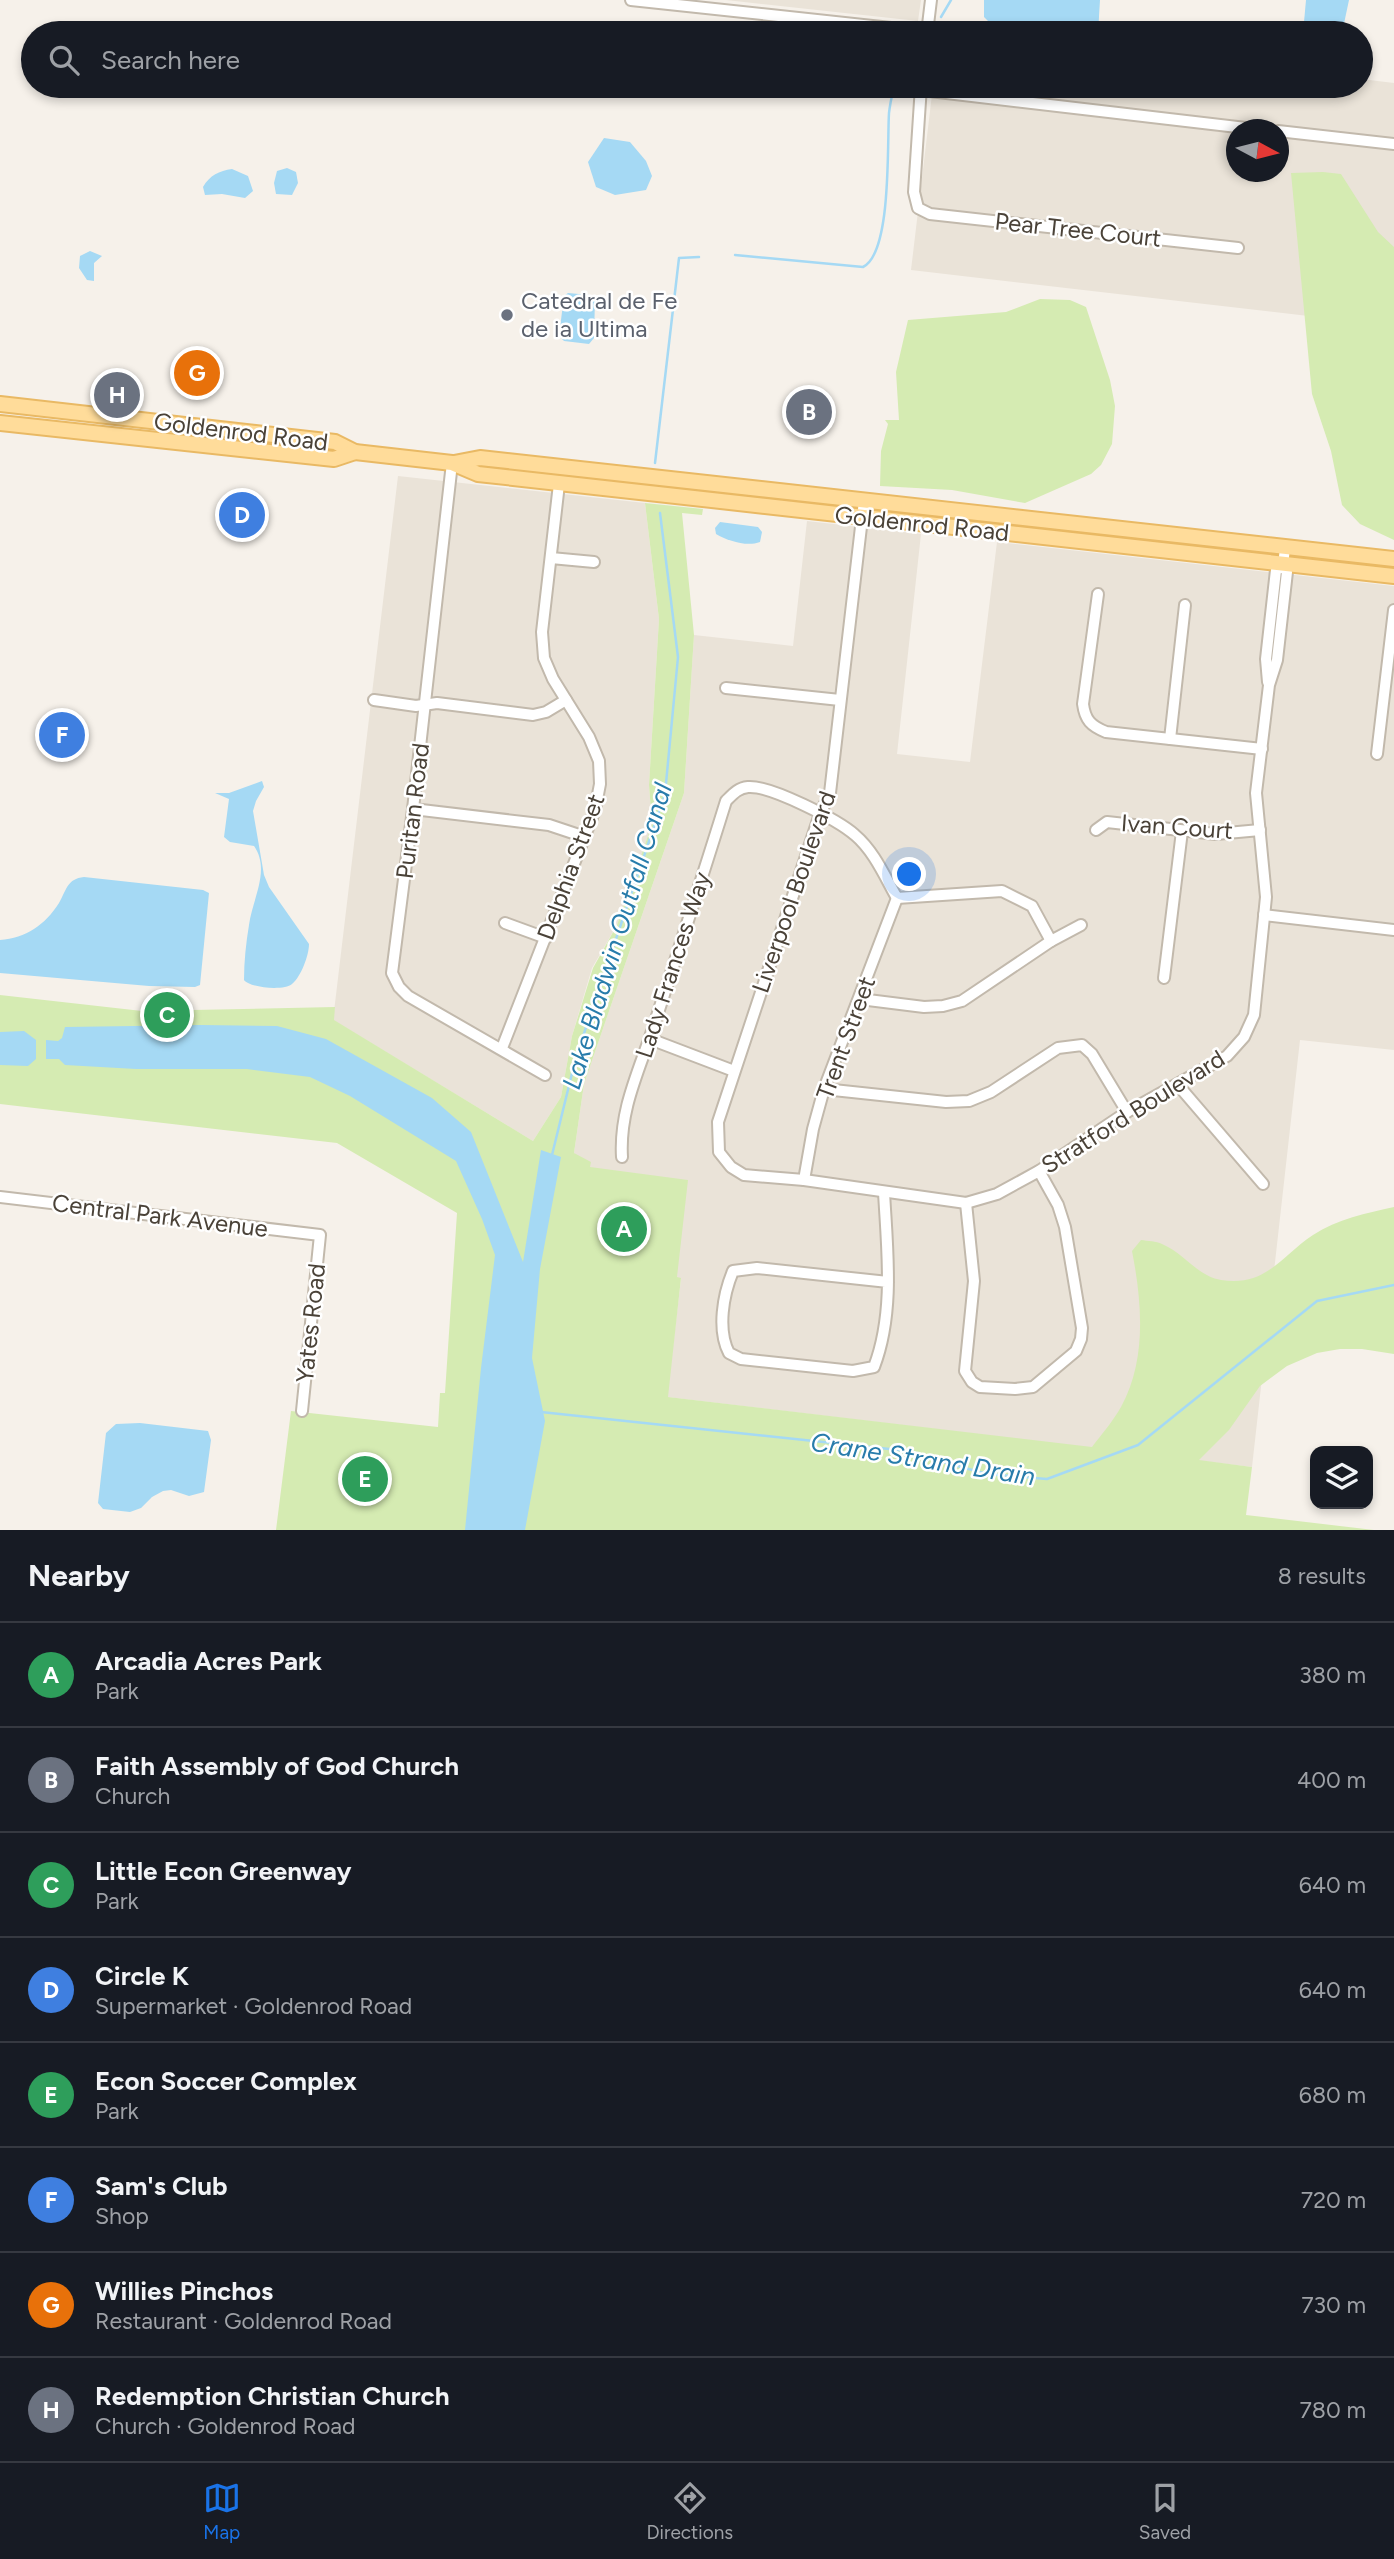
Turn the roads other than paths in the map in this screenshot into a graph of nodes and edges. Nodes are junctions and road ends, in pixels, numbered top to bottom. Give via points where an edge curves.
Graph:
1 (631, 0) edge
2 (931, 0) edge
3 (691, 3) edge
4 (838, 21) edge
5 (929, 21) edge
6 (920, 98) edge
7 (1002, 98) edge
8 (1226, 125) edge
9 (1289, 132) edge
10 (1394, 144) edge
11 (1238, 248) dead end
12 (0, 404) edge
13 (0, 423) edge
14 (193, 426) junction
15 (191, 444) junction
16 (355, 452) junction
17 (452, 463) junction
18 (559, 484) junction
19 (715, 484) junction
20 (674, 496) junction
21 (864, 501) junction
22 (862, 518) junction
23 (1285, 547) junction
24 (551, 558) junction
25 (1394, 559) edge
26 (594, 562) dead end
27 (1283, 565) junction
28 (1394, 576) edge
29 (1098, 594) dead end
30 (1185, 605) dead end
31 (1394, 610) edge
32 (1393, 633) edge
33 (726, 688) dead end
34 (374, 700) dead end
35 (566, 700) junction
36 (840, 700) junction
37 (425, 705) junction
38 (1170, 738) junction
39 (1262, 749) junction
40 (1377, 754) dead end
41 (413, 809) junction
42 (820, 814) junction
43 (1096, 830) dead end
44 (1260, 830) junction
45 (1182, 831) junction
46 (584, 837) junction
47 (897, 898) junction
48 (1264, 915) junction
49 (505, 923) dead end
50 (1081, 925) dead end
51 (1394, 930) edge
52 (546, 938) junction
53 (1051, 941) junction
54 (1164, 978) dead end
55 (860, 999) junction
56 (650, 1039) junction
57 (502, 1048) junction
58 (734, 1071) junction
59 (545, 1075) dead end
60 (1178, 1085) junction
61 (824, 1089) junction
62 (1127, 1112) junction
63 (719, 1152) joint
64 (622, 1157) dead end
65 (1040, 1171) junction
66 (804, 1180) junction
67 (1264, 1184) dead end
68 (884, 1192) junction
69 (0, 1197) edge
70 (966, 1203) junction
71 (320, 1235) joint
72 (888, 1282) junction
73 (302, 1412) dead end

1 - 3 street
2 - 5 street
3 - 4 street
6 - 11 street, Pear Tree Court via 914,192 918,208 930,214
7 - 8 street
9 - 10 street
12 - 14 main road, Goldenrod Road
13 - 15 main road, Goldenrod Road
14 - 15 street
14 - 16 main road, Goldenrod Road via 335,442
15 - 16 main road, Goldenrod Road via 334,459
16 - 17 main road, Goldenrod Road
17 - 18 main road, Goldenrod Road via 478,474
17 - 19 main road, Goldenrod Road via 480,458
17 - 37 street, Puritan Road
18 - 20 main road, Goldenrod Road
18 - 24 street, Delphia Street
19 - 20 main road via 705,491
19 - 21 main road, Goldenrod Road
20 - 22 main road, Goldenrod Road
21 - 22 street, Liverpool Boulevard
21 - 23 main road, Goldenrod Road
22 - 27 main road, Goldenrod Road
22 - 36 street, Liverpool Boulevard
23 - 25 main road, Goldenrod Road
23 - 27 street, Stratford Boulevard
24 - 26 street
24 - 35 street, Delphia Street via 542,632 544,658
27 - 28 main road, Goldenrod Road
27 - 39 street, Stratford Boulevard via 1287,572 1277,660 1269,685
29 - 38 street via 1084,716 1093,727 1106,732
30 - 38 street
31 - 32 street
32 - 40 street
33 - 36 street
34 - 37 street
35 - 37 street via 533,715
35 - 46 street, Delphia Street via 599,761 598,797
36 - 42 street, Liverpool Boulevard via 830,793
37 - 41 street, Puritan Road
38 - 39 street
39 - 44 street, Stratford Boulevard via 1256,793
41 - 46 street via 549,825
41 - 57 street, Puritan Road via 392,973 398,988 408,996
42 - 47 street via 855,835 868,849
42 - 56 street, Lady Frances Way via 770,790 750,787 737,790 726,801
42 - 58 street, Liverpool Boulevard
43 - 45 street, Ivan Court via 1107,822
44 - 45 street, Ivan Court
44 - 48 street, Stratford Boulevard
45 - 54 street
46 - 52 street, Delphia Street
47 - 53 street via 1002,891 1032,906
47 - 55 street, Trent Street
48 - 51 street
48 - 60 street, Stratford Boulevard via 1254,1015 1244,1037 1227,1056
49 - 52 street
50 - 53 street
52 - 57 street, Delphia Street
53 - 55 street via 953,1004 924,1007
55 - 61 street, Trent Street
56 - 58 street
56 - 64 street, Lady Frances Way via 629,1091
57 - 59 street, Puritan Road
58 - 63 street, Liverpool Boulevard via 718,1122
60 - 62 street, Stratford Boulevard
60 - 67 street
61 - 62 street via 969,1101 991,1092 1058,1048 1082,1045
61 - 66 street, Trent Street
62 - 65 street, Stratford Boulevard
63 - 66 street, Stratford Boulevard via 744,1175
65 - 70 street, Stratford Boulevard via 997,1194
65 - 70 street via 1065,1227 1082,1328 1076,1351 1033,1387 981,1387 965,1371 974,1281
66 - 68 street, Stratford Boulevard
68 - 70 street, Stratford Boulevard
68 - 72 street
69 - 71 street, Central Park Avenue
71 - 73 street, Yates Road
72 - 72 street via 881,1349 874,1367 853,1371 741,1359 729,1353 724,1343 723,1310 733,1271 757,1268

